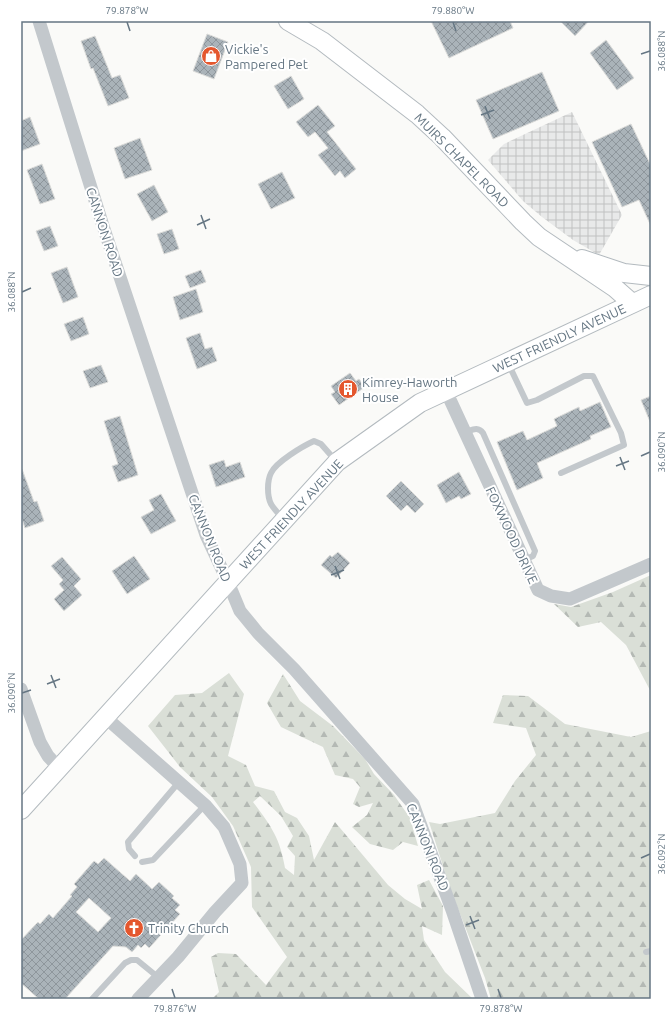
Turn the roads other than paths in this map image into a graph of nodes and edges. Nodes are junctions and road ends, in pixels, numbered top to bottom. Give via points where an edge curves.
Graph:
1 (39, 21) edge
2 (299, 24) edge
3 (562, 253) junction
4 (651, 276) edge
5 (651, 295) edge
6 (632, 303) junction
7 (507, 362) junction
8 (446, 391) junction
9 (337, 462) junction
10 (561, 473) dead end
11 (284, 520) junction
12 (651, 564) edge
13 (228, 582) junction
14 (21, 689) edge
15 (105, 717) junction
16 (59, 768) junction
17 (179, 782) junction
18 (205, 805) junction
19 (21, 810) edge
20 (135, 856) dead end
21 (142, 862) dead end
22 (159, 978) junction
23 (92, 999) edge
24 (138, 999) edge
25 (482, 999) edge

1 - 13 street, CANNON ROAD via 103,226 206,535
2 - 3 main road, MUIRS CHAPEL ROAD via 417,114 472,166 523,222
3 - 4 main road via 624,273
3 - 6 main road, MUIRS CHAPEL ROAD via 615,288
5 - 6 main road, WEST FRIENDLY AVENUE
6 - 7 main road, WEST FRIENDLY AVENUE
7 - 8 main road, WEST FRIENDLY AVENUE
7 - 10 lane via 527,403 584,376 593,376 621,433 624,445
8 - 9 main road, WEST FRIENDLY AVENUE via 420,403
8 - 12 street, FOXWOOD DRIVE via 538,590 551,596 570,599
9 - 11 main road, WEST FRIENDLY AVENUE
9 - 11 lane via 321,444 314,441 304,445 271,472 271,504
11 - 13 main road, WEST FRIENDLY AVENUE
13 - 15 main road, WEST FRIENDLY AVENUE
13 - 25 street, CANNON ROAD via 240,611 258,633 294,669 413,804
14 - 16 street via 40,742
15 - 16 main road, WEST FRIENDLY AVENUE
15 - 17 street
16 - 19 main road, WEST FRIENDLY AVENUE
17 - 18 street
17 - 20 lane via 128,842
18 - 21 lane via 153,860
18 - 22 street via 224,827 240,864 242,883
22 - 23 lane via 137,960 131,960 125,963
22 - 24 street

